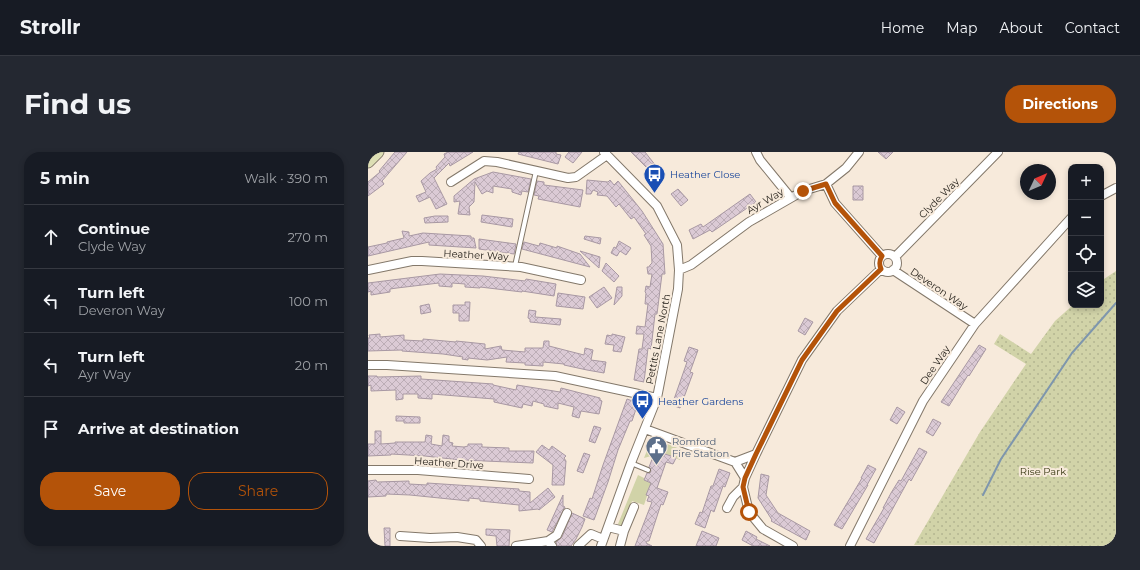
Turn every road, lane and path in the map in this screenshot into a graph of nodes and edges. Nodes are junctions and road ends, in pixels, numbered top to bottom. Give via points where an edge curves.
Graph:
1 (378, 152) edge
2 (756, 152) edge
3 (859, 152) edge
4 (998, 152) edge
5 (605, 153) edge
6 (368, 162) edge
7 (536, 171) junction
8 (451, 182) dead end
9 (826, 184) junction
10 (1116, 188) edge
11 (1104, 194) edge
12 (791, 198) junction
13 (1068, 221) edge
14 (882, 256) junction
15 (895, 257) junction
16 (515, 267) junction
17 (881, 269) junction
18 (368, 270) edge
19 (680, 270) junction
20 (893, 270) junction
21 (581, 280) dead end
22 (975, 324) junction
23 (368, 365) edge
24 (657, 398) junction
25 (646, 429) junction
26 (756, 454) junction
27 (736, 462) junction
28 (630, 463) junction
29 (368, 470) edge
30 (648, 470) dead end
31 (745, 478) junction
32 (529, 479) dead end
33 (743, 487) junction
34 (634, 507) dead end
35 (727, 508) dead end
36 (567, 513) dead end
37 (608, 527) junction
38 (624, 531) junction
39 (400, 536) dead end
40 (550, 543) edge
41 (602, 543) edge
42 (482, 546) edge
43 (516, 546) edge
44 (578, 546) edge
45 (620, 546) edge
46 (793, 546) edge
47 (850, 546) edge

1 - 6 main road
2 - 12 street
3 - 9 street, Ayr Way via 846,168
4 - 15 street, Clyde Way
5 - 7 street via 576,177 568,178
5 - 19 street, Pettits Lane North via 657,206 677,245
7 - 8 street via 484,161
7 - 16 lane
9 - 12 street, Ayr Way via 803,191
9 - 14 street via 835,203
10 - 11 street
12 - 19 street, Ayr Way via 748,222 691,265
13 - 22 street, Dee Way
14 - 15 street via 886,254
14 - 17 street via 879,265
15 - 20 street via 896,265
16 - 18 street, Heather Way via 412,261
16 - 21 street, Heather Way
17 - 20 street via 886,272
17 - 26 street via 837,311 802,360
19 - 24 street, Pettits Lane North
20 - 22 street, Deveron Way
22 - 47 street, Dee Way via 923,401
23 - 24 street via 554,376
24 - 25 street, Pettits Lane North
25 - 27 street
25 - 28 street, Pettits Lane North
26 - 27 street
26 - 31 street
27 - 31 street
28 - 30 lane
28 - 37 street, Pettits Lane North
29 - 32 street, Heather Drive via 418,470
31 - 33 street
33 - 35 street
33 - 46 street via 749,512 763,529
34 - 38 street
36 - 40 street via 557,535
37 - 38 street
37 - 41 street, Pettits Lane North
38 - 45 street
39 - 42 street via 457,537 476,540
40 - 43 street
41 - 44 street via 591,534

